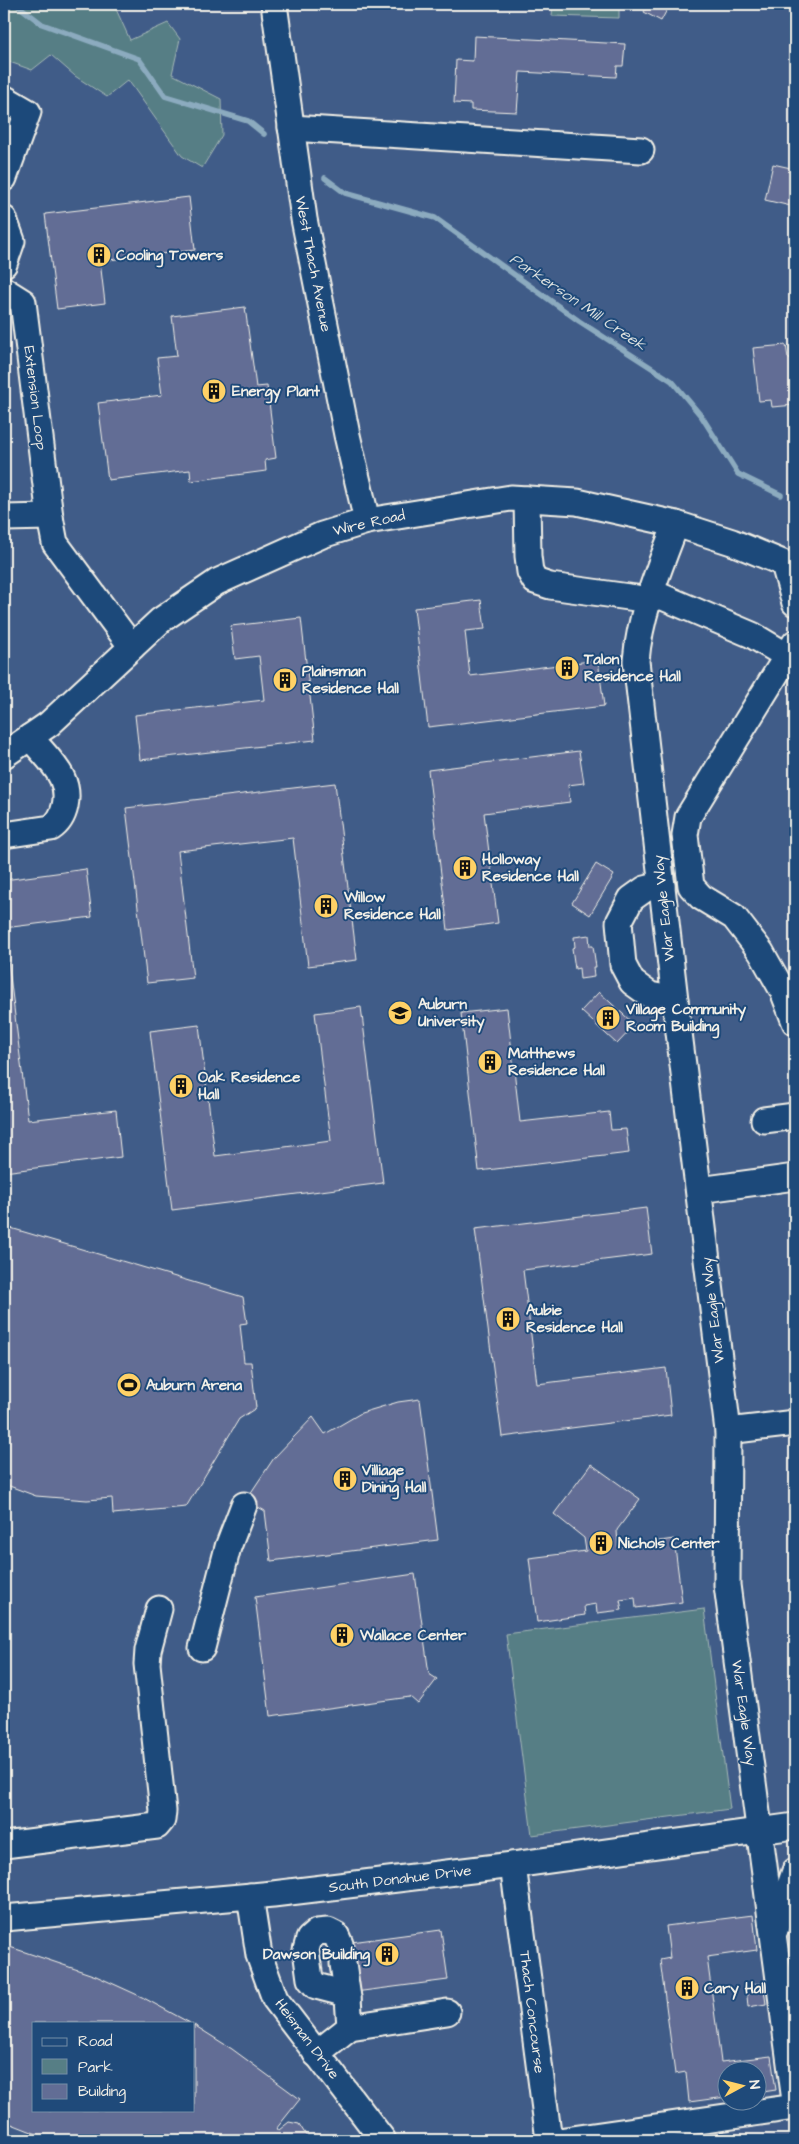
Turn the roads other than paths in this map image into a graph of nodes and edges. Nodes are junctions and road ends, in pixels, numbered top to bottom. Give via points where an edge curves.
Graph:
1 (274, 4) edge
2 (4, 98) edge
3 (290, 128) junction
4 (641, 150) dead end
5 (4, 178) edge
6 (4, 220) edge
7 (4, 264) edge
8 (4, 290) edge
9 (526, 499) junction
10 (50, 516) junction
11 (4, 518) edge
12 (367, 521) junction
13 (676, 524) junction
14 (790, 566) edge
15 (649, 597) junction
16 (795, 603) edge
17 (132, 647) junction
18 (791, 650) edge
19 (30, 738) junction
20 (4, 755) edge
21 (4, 834) edge
22 (662, 886) junction
23 (675, 1000) junction
24 (795, 1022) edge
25 (795, 1116) edge
26 (764, 1120) dead end
27 (795, 1177) edge
28 (698, 1190) junction
29 (795, 1423) edge
30 (728, 1431) junction
31 (244, 1505) dead end
32 (159, 1609) dead end
33 (202, 1648) dead end
34 (795, 1826) edge
35 (759, 1831) junction
36 (4, 1845) edge
37 (795, 1871) edge
38 (514, 1874) junction
39 (250, 1896) junction
40 (4, 1918) edge
41 (773, 1935) junction
42 (348, 1998) junction
43 (447, 2012) dead end
44 (350, 2027) junction
45 (316, 2054) junction
46 (795, 2101) edge
47 (795, 2107) edge
48 (383, 2140) edge
49 (549, 2140) edge
50 (565, 2140) edge

1 - 3 street, West Thach Avenue
2 - 5 street via 28,112
3 - 4 street
3 - 12 street, West Thach Avenue via 304,219 346,435
6 - 7 street via 12,241
8 - 10 street, Extension Loop via 23,302
9 - 12 street, Wire Road via 511,498
9 - 13 street, Wire Road via 577,502
9 - 15 street via 528,556 535,581 550,586
10 - 11 street
10 - 17 street, Extension Loop via 55,542
12 - 17 street, Wire Road via 322,535 217,582 160,620
13 - 14 street, Wire Road
13 - 15 street, War Eagle Way
14 - 16 street
15 - 18 street
15 - 22 street, War Eagle Way via 638,636 636,661
17 - 19 street, Wire Road
18 - 24 street via 688,817 685,835 691,886 701,897 734,917 765,960 783,991
19 - 20 street, Wire Road
19 - 21 street via 62,777 66,801 63,814 51,828
22 - 23 street, War Eagle Way
22 - 23 street via 645,889 631,899 619,922 623,964 632,982 650,995
23 - 28 street, War Eagle Way
25 - 26 street
27 - 28 street
28 - 30 street, War Eagle Way
29 - 30 street
30 - 35 street, War Eagle Way via 727,1585
31 - 33 street via 228,1547
32 - 36 street via 147,1664 162,1820 157,1826
34 - 35 street, South Donahue Drive
35 - 38 street, South Donahue Drive
35 - 41 street, War Eagle Way
37 - 41 street
38 - 39 street, South Donahue Drive
38 - 49 street, Thach Concourse
39 - 40 street, South Donahue Drive
39 - 45 street, Heisman Drive via 259,1955 275,1999
41 - 46 street, War Eagle Way
42 - 42 street via 336,1935 328,1931 317,1932 309,1939 306,1950 310,1979 316,1986
42 - 44 street
43 - 44 street
44 - 45 street
45 - 48 street, Heisman Drive
47 - 50 street

